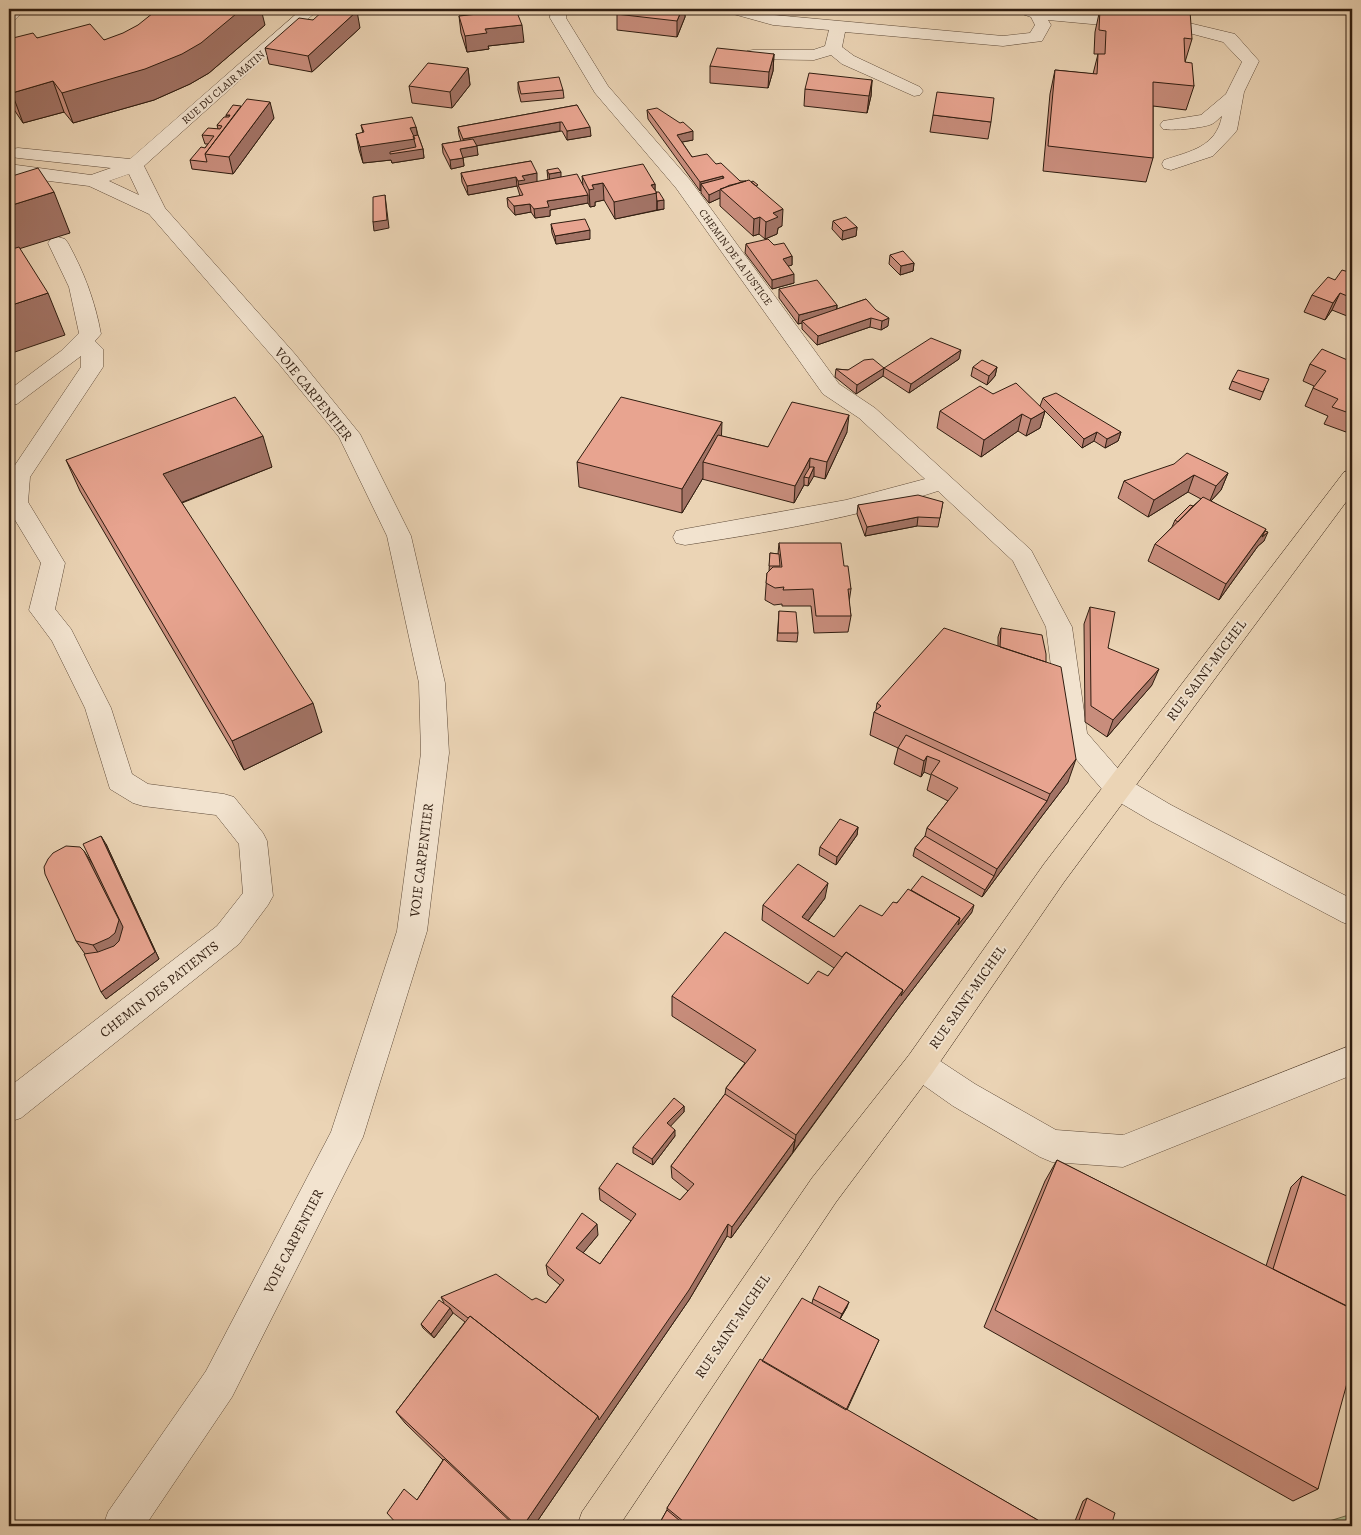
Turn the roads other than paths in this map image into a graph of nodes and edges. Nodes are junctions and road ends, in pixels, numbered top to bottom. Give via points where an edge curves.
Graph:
1 (18, 9) edge
2 (312, 9) edge
3 (559, 9) edge
4 (732, 9) edge
5 (1029, 11) edge
6 (9, 18) edge
7 (838, 26) junction
8 (833, 49) junction
9 (753, 55) edge
10 (914, 91) dead end
11 (1234, 95) junction
12 (1169, 125) dead end
13 (9, 152) edge
14 (1171, 164) dead end
15 (134, 165) junction
16 (9, 170) edge
17 (93, 181) junction
18 (156, 210) junction
19 (58, 243) dead end
20 (83, 342) junction
21 (9, 399) edge
22 (1352, 478) edge
23 (941, 482) junction
24 (685, 537) dead end
25 (1117, 787) junction
26 (1352, 913) edge
27 (1352, 1060) edge
28 (920, 1065) junction
29 (9, 1107) edge
30 (122, 1526) edge
31 (596, 1526) edge

1 - 6 street
2 - 15 street, RUE DU CLAIR MATIN
3 - 23 street, CHEMIN DE LA JUSTICE via 558,18 601,89 684,184 831,389 866,413
4 - 7 street via 773,20
5 - 7 street via 1043,25 1036,37 1003,41
5 - 11 street via 1189,28 1229,38 1251,61
7 - 8 street
8 - 9 street via 814,55
8 - 10 street via 848,60
11 - 12 street via 1206,120
11 - 14 street via 1228,130 1207,152
13 - 15 street
15 - 17 street, RUE DU CLAIR MATIN
15 - 18 street, VOIE CARPENTIER
16 - 17 street, VOIE CARPENTIER
17 - 18 street, VOIE CARPENTIER
18 - 30 street, VOIE CARPENTIER via 349,434 398,536 432,684 435,753 412,930 346,1137 219,1384
19 - 20 street via 87,309 90,334
20 - 21 street
20 - 29 street, CHEMIN DES PATIENTS via 92,349 92,366 19,476 16,502 53,563 42,610 62,636 98,708 120,781 143,795 224,805 254,841 258,896 228,935
22 - 25 main road, RUE SAINT-MICHEL
23 - 24 street via 898,497 781,522
23 - 25 street, CHEMIN DE LA JUSTICE via 1022,556 1059,627 1074,737
25 - 26 street, CHEMIN DE LA JUSTICE
25 - 28 main road, RUE SAINT-MICHEL
27 - 28 street via 1123,1150 1052,1146 964,1095
28 - 31 main road, RUE SAINT-MICHEL via 824,1190

